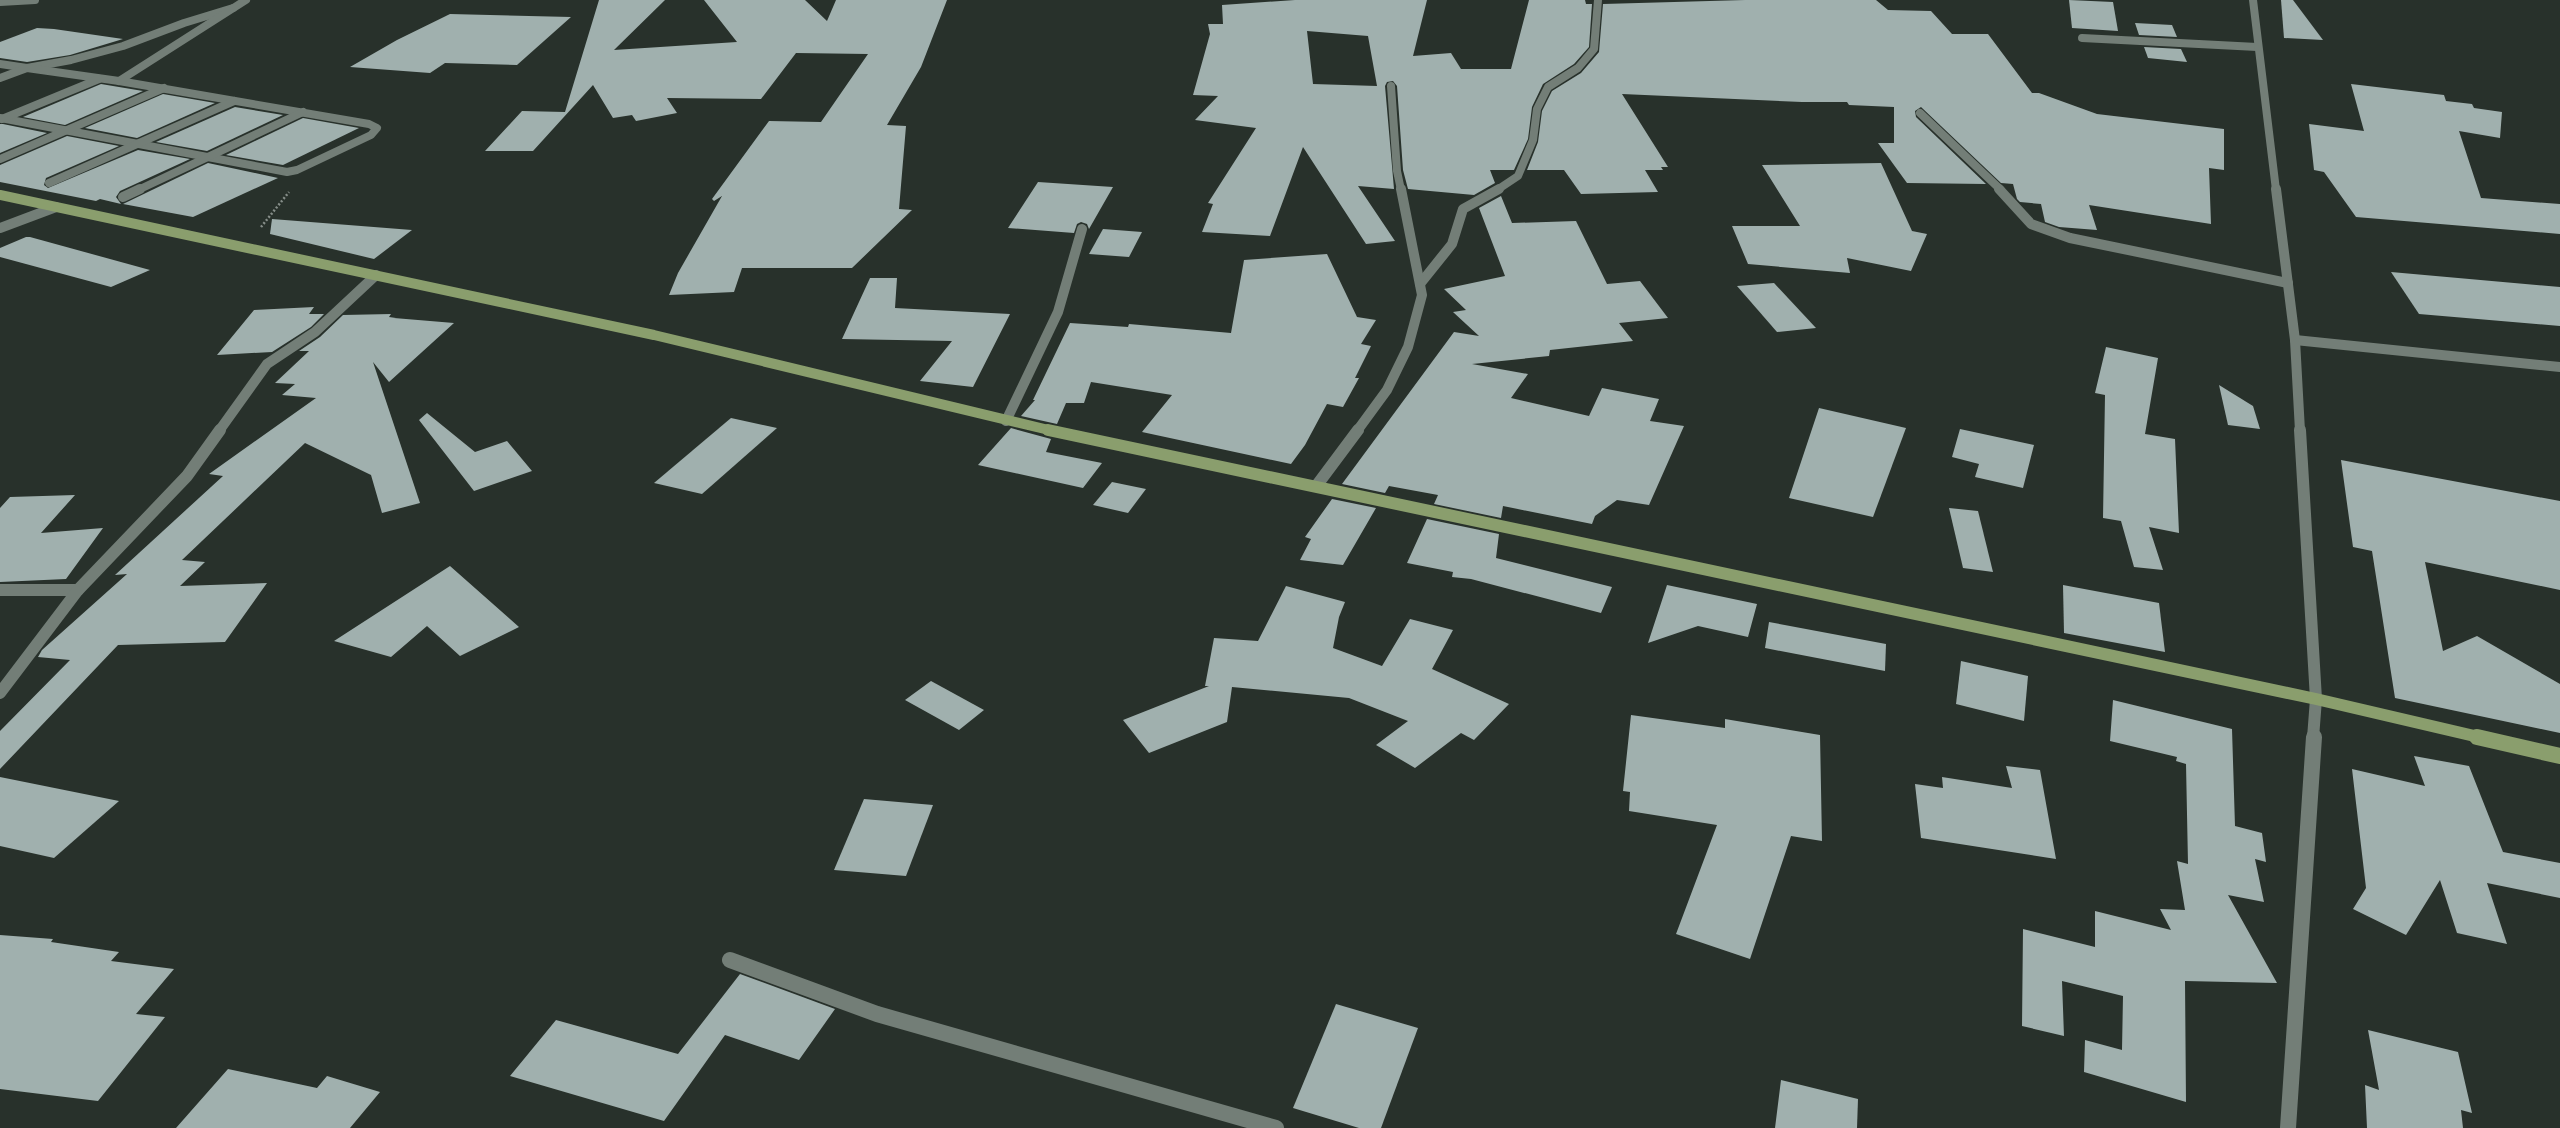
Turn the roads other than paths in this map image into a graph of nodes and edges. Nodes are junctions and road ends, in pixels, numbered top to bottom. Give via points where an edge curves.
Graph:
1 (35, 0) edge
2 (246, 0) edge
3 (1598, 0) edge
4 (2253, 0) edge
5 (0, 2) edge
6 (234, 8) junction
7 (2082, 38) dead end
8 (2258, 47) junction
9 (0, 64) edge
10 (27, 68) junction
11 (0, 78) edge
12 (101, 78) junction
13 (119, 81) junction
14 (1391, 86) dead end
15 (164, 88) junction
16 (235, 101) junction
17 (303, 112) junction
18 (1920, 113) dead end
19 (1, 118) edge
20 (69, 131) junction
21 (137, 144) junction
22 (208, 158) junction
23 (0, 159) edge
24 (49, 183) dead end
25 (0, 195) edge
26 (123, 197) dead end
27 (56, 207) junction
28 (0, 228) edge
29 (1082, 228) dead end
30 (376, 275) junction
31 (2288, 283) junction
32 (1420, 284) junction
33 (2295, 340) junction
34 (2560, 367) edge
35 (1006, 421) junction
36 (1317, 486) junction
37 (0, 590) edge
38 (78, 590) junction
39 (0, 693) edge
40 (2316, 699) junction
41 (2560, 756) edge
42 (730, 960) dead end
43 (1276, 1128) edge
44 (2288, 1128) edge

1 - 5 street
2 - 6 street
3 - 32 street via 1594,49 1578,68 1548,87 1537,108 1533,140 1518,176 1463,209 1452,244
4 - 8 street
6 - 10 street via 123,46
6 - 13 street
7 - 8 street
8 - 31 street
9 - 10 street
10 - 11 street
10 - 12 street
12 - 13 street
12 - 19 street
13 - 15 street
14 - 32 street via 1397,171
15 - 16 street
15 - 20 street
16 - 17 street
16 - 21 street
17 - 22 street
17 - 22 street via 377,128 371,134 297,170 275,171
18 - 31 street via 1988,176 2031,224 2070,238
19 - 20 street
20 - 21 street
20 - 23 street
21 - 22 street
21 - 24 street
22 - 26 street
25 - 27 main road
27 - 28 street
27 - 30 main road
29 - 35 street via 1058,312
30 - 35 main road via 654,335
30 - 38 street via 315,332 266,364 187,476
31 - 33 street
32 - 36 street via 1422,295 1404,356 1387,390
33 - 34 street
33 - 40 street
35 - 36 main road
36 - 40 main road
37 - 38 street
38 - 39 street
40 - 41 main road
40 - 44 street
42 - 43 street via 877,1014

